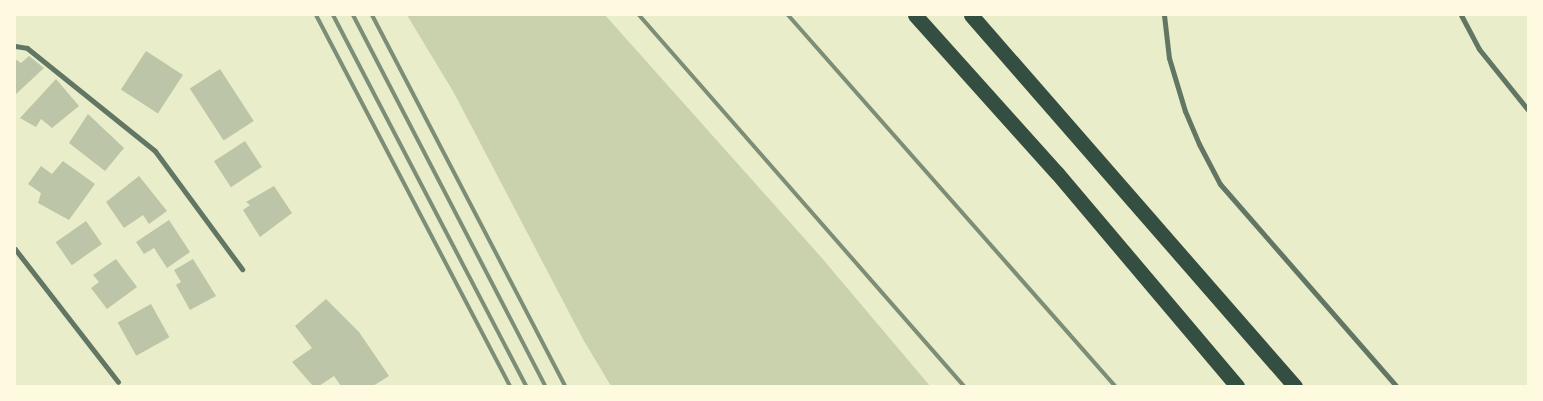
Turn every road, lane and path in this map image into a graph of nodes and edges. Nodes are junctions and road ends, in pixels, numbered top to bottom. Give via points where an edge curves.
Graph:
1 (915, 15) edge
2 (971, 15) edge
3 (1164, 15) edge
4 (1461, 15) edge
5 (15, 46) edge
6 (1528, 110) edge
7 (15, 249) edge
8 (242, 270) dead end
9 (118, 382) dead end
10 (1237, 386) edge
11 (1295, 386) edge
12 (1396, 386) edge

1 - 10 highway via 1057,173
2 - 11 highway
3 - 12 street via 1169,58 1185,111 1198,144 1220,184
4 - 6 street via 1479,49
5 - 8 street via 27,48 155,151
7 - 9 street

